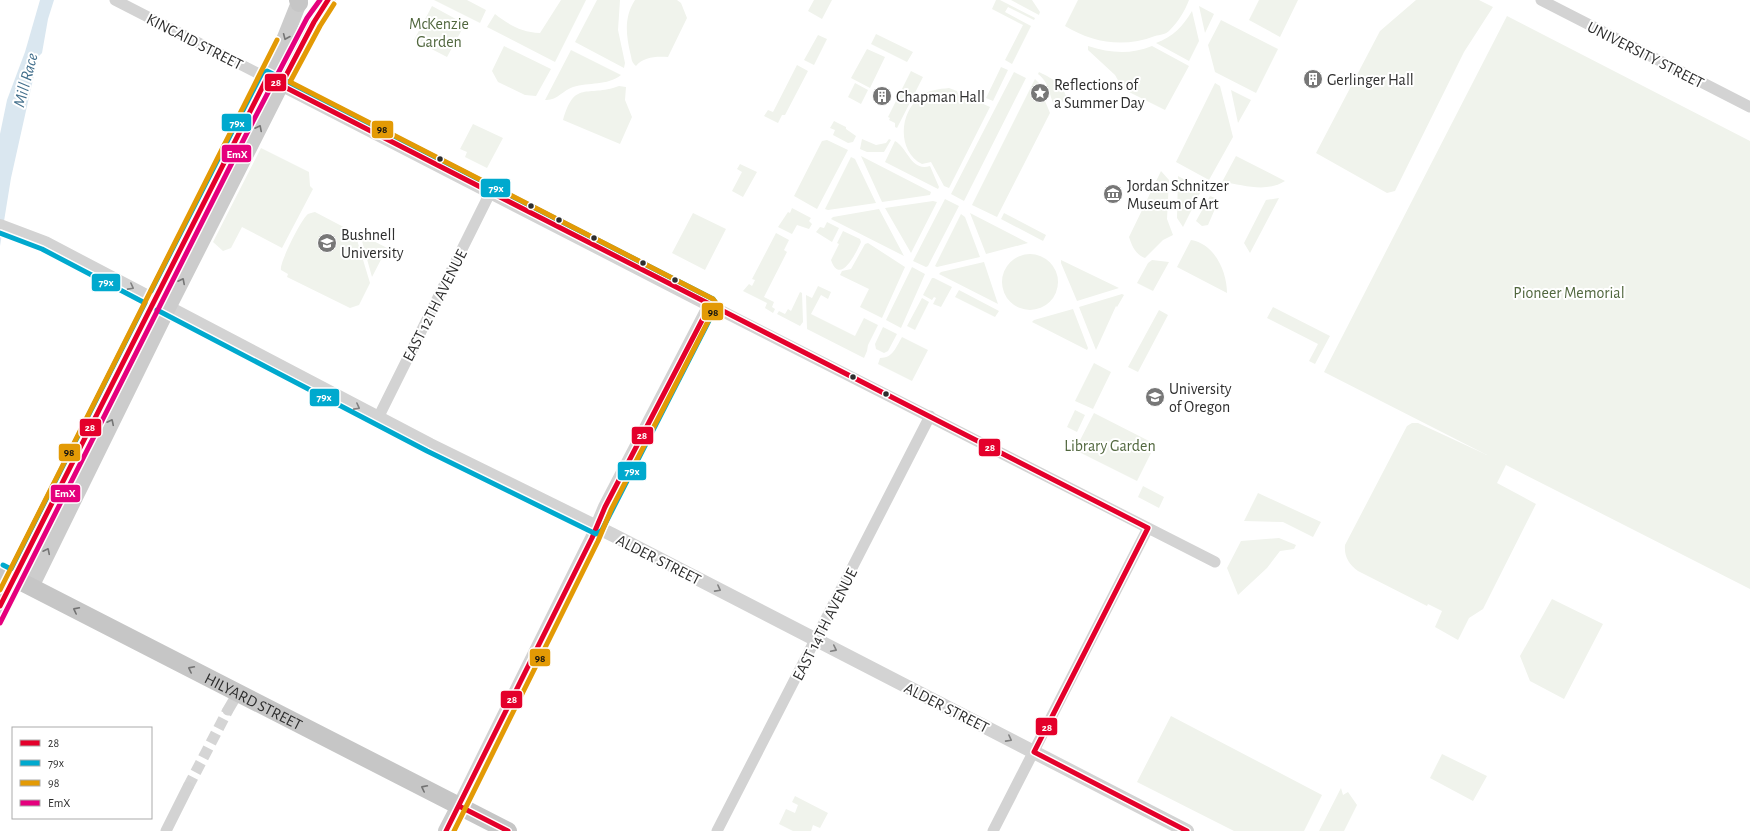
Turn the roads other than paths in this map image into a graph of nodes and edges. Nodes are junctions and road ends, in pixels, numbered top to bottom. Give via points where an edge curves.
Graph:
1 (115, 0) edge
2 (328, 0) edge
3 (1541, 0) edge
4 (299, 1) edge
5 (267, 78) junction
6 (281, 85) junction
7 (1750, 107) edge
8 (490, 193) junction
9 (4, 228) edge
10 (161, 304) junction
11 (710, 305) junction
12 (930, 416) junction
13 (378, 418) junction
14 (596, 527) junction
15 (1148, 528) junction
16 (1215, 562) dead end
17 (7, 575) edge
18 (31, 587) junction
19 (0, 606) edge
20 (815, 640) junction
21 (238, 693) junction
22 (228, 710) tunnel mouth
23 (1034, 752) junction
24 (188, 787) tunnel mouth
25 (459, 806) junction
26 (166, 831) edge
27 (446, 831) edge
28 (508, 831) edge
29 (718, 831) edge
30 (993, 831) edge
31 (1187, 831) edge

1 - 5 street, KINCAID STREET
2 - 6 main road
3 - 7 street, UNIVERSITY STREET
4 -> 5 main road
5 - 6 street, KINCAID STREET
5 - 10 main road
6 - 8 street, KINCAID STREET
10 -> 6 main road
8 - 11 street, KINCAID STREET
8 - 13 street, EAST 12TH AVENUE
9 -> 10 street, ALDER STREET via 45,243
10 -> 13 street, ALDER STREET
10 - 17 main road
18 -> 10 main road
11 - 12 street, KINCAID STREET
11 - 14 street
12 - 15 street, KINCAID STREET
12 - 20 street, EAST 14TH AVENUE
13 - 14 street, ALDER STREET
14 -> 20 street, ALDER STREET
14 - 25 street
15 - 16 street, KINCAID STREET
15 - 23 street
17 - 18 main road, HILYARD STREET
17 - 19 main road
21 -> 18 main road, HILYARD STREET
20 -> 23 street, ALDER STREET
20 - 29 street, EAST 14TH AVENUE
21 - 22 street
25 -> 21 main road, HILYARD STREET
23 - 30 street
23 - 31 street, ALDER STREET
24 - 26 street
25 - 27 main road
25 - 28 main road, HILYARD STREET

